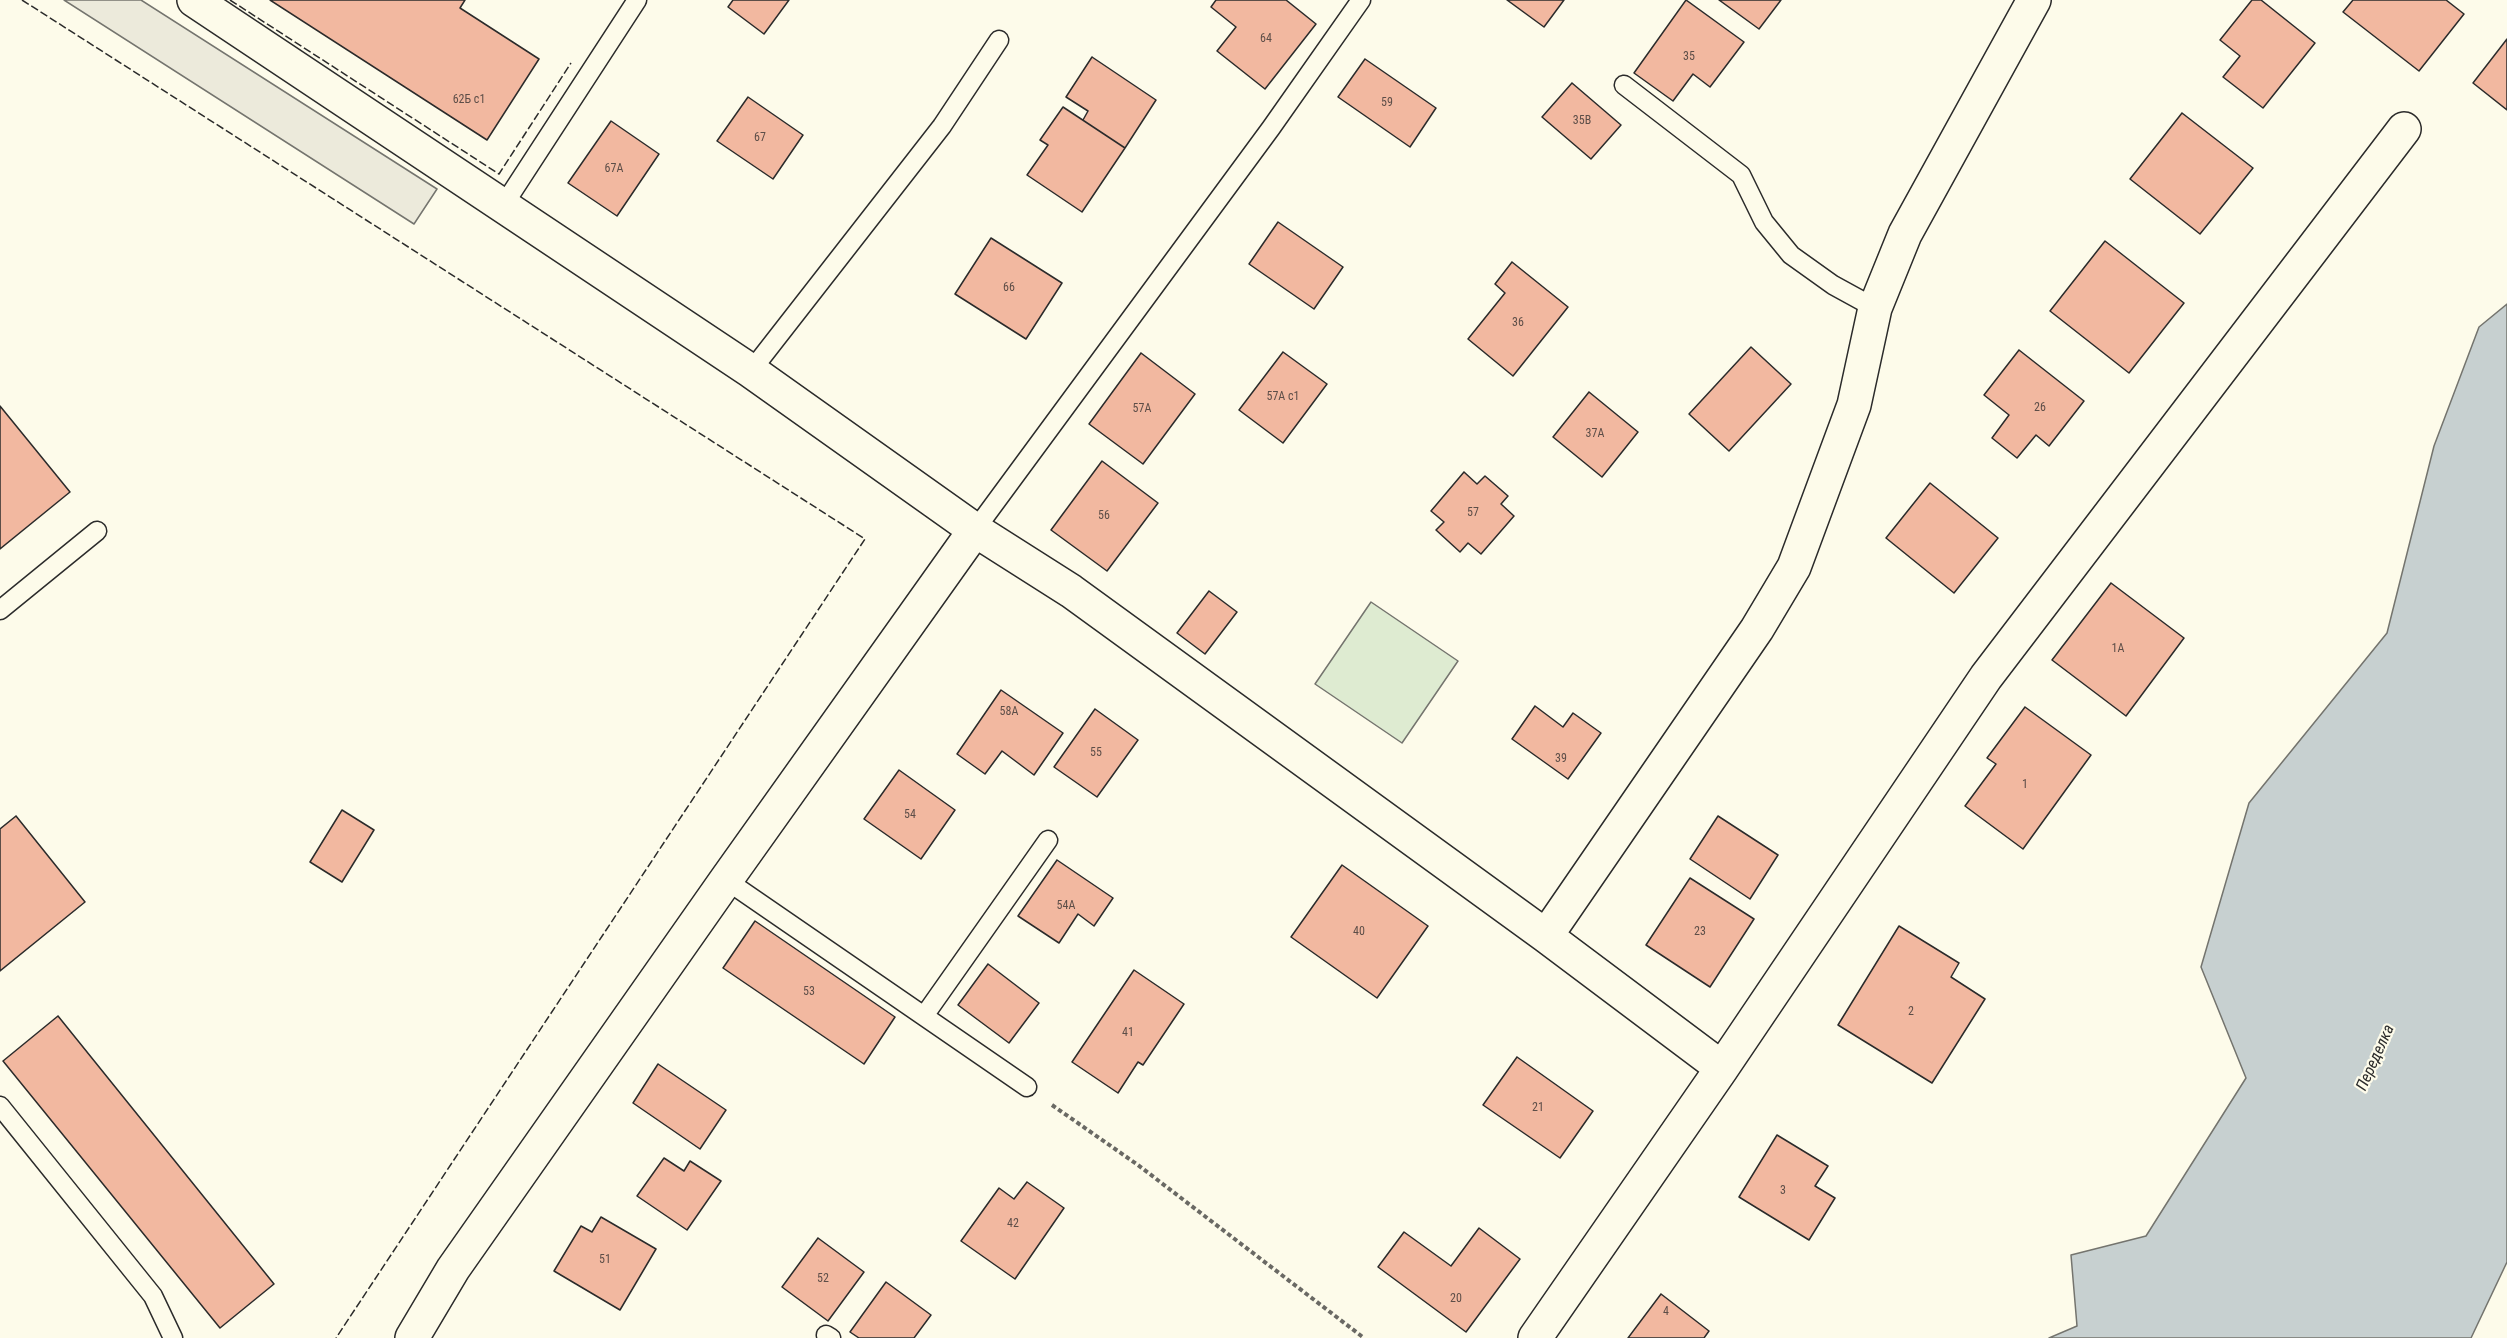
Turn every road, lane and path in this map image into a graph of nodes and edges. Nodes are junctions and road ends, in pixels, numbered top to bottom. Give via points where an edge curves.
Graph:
1 (194, 0) edge
2 (637, 0) edge
3 (1361, 0) edge
4 (2034, 0) edge
5 (999, 40) dead end
6 (1624, 85) dead end
7 (2404, 129) dead end
8 (503, 206) junction
9 (1875, 308) junction
10 (751, 371) junction
11 (975, 530) junction
12 (97, 531) dead end
13 (0, 610) edge
14 (1048, 840) dead end
15 (726, 880) junction
16 (1546, 936) junction
17 (924, 1016) junction
18 (1722, 1068) junction
19 (1027, 1087) joint
20 (0, 1106) edge
21 (173, 1338) edge
22 (412, 1338) edge
23 (1364, 1338) edge
24 (1535, 1338) edge

1 - 8 street
2 - 8 lane
3 - 11 lane
4 - 9 street via 1905,234
5 - 10 lane via 942,126
6 - 9 lane via 1741,175 1764,222 1791,255
7 - 18 street via 1986,676
8 - 10 street
9 - 16 street via 1854,405 1794,567 1757,629
10 - 11 street
11 - 15 street
11 - 16 street via 1071,591
12 - 13 lane
14 - 17 lane
15 - 17 lane
15 - 22 street via 453,1269
16 - 18 street
17 - 19 lane
18 - 24 street
19 - 23 path via 1138,1165
20 - 21 lane via 153,1296

